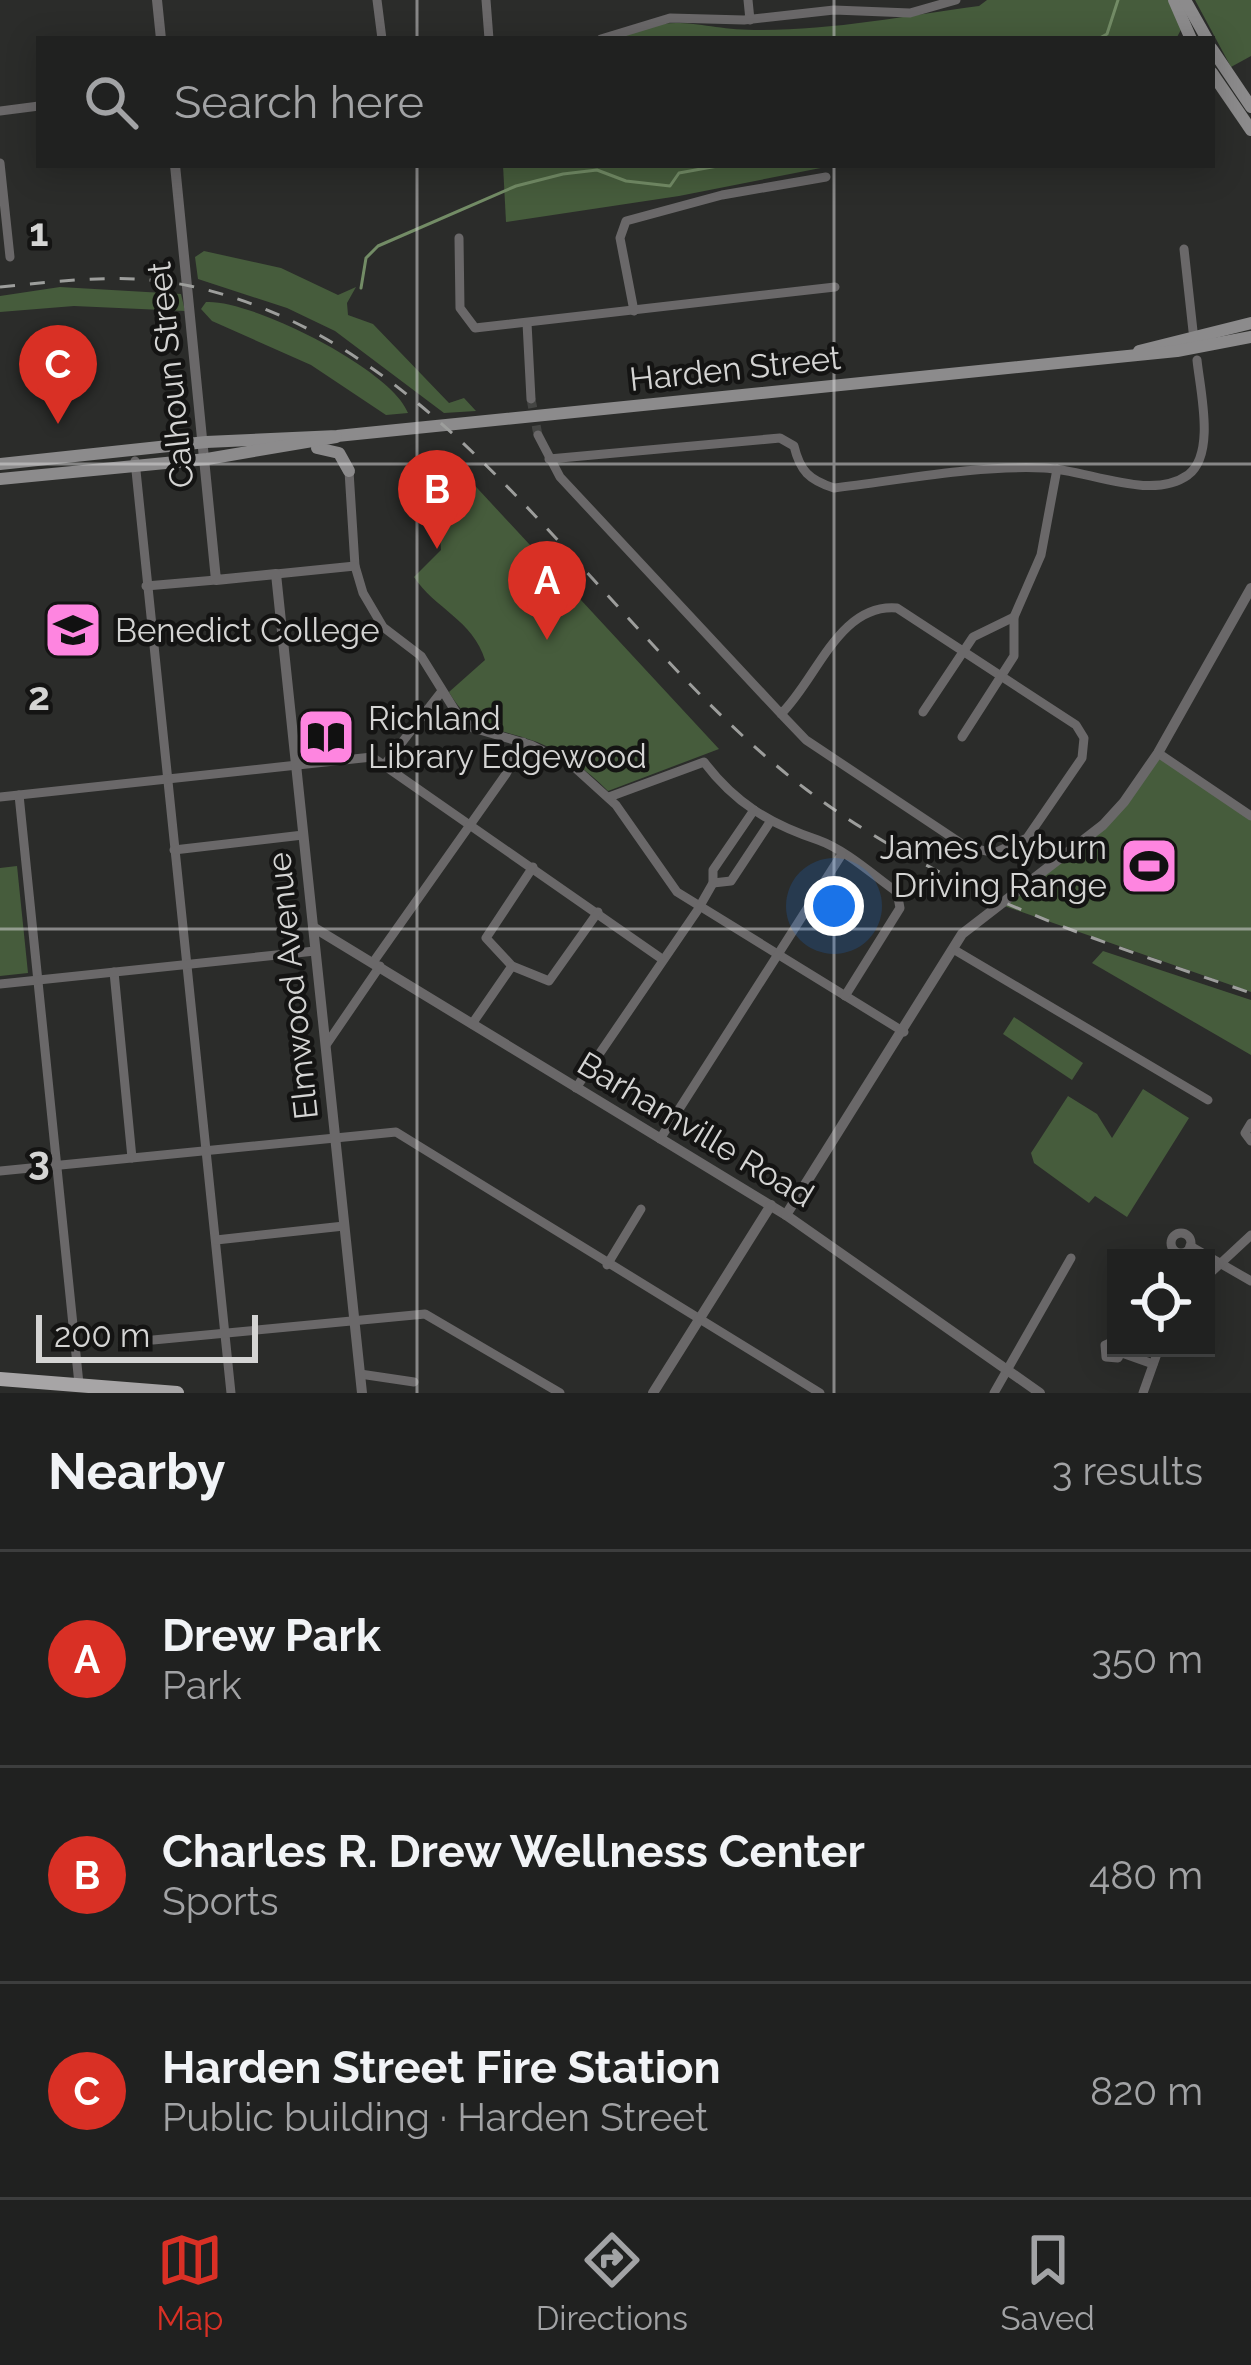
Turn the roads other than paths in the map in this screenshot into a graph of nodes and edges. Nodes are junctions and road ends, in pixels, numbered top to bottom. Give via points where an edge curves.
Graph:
1 (157, 0) edge
2 (377, 0) edge
3 (486, 0) edge
4 (748, 0) edge
5 (956, 0) edge
6 (1174, 0) edge
7 (1185, 0) edge
8 (920, 6) edge
9 (750, 20) junction
10 (161, 36) edge
11 (382, 36) edge
12 (489, 36) edge
13 (611, 36) edge
14 (1190, 36) edge
15 (1205, 36) edge
16 (1215, 53) edge
17 (1215, 77) edge
18 (36, 106) edge
19 (1251, 107) edge
20 (0, 111) edge
21 (1251, 130) edge
22 (0, 164) edge
23 (175, 168) edge
24 (826, 177) dead end
25 (460, 238) dead end
26 (1184, 249) dead end
27 (10, 257) dead end
28 (836, 287) dead end
29 (634, 311) junction
30 (527, 323) junction
31 (1193, 329) dead end
32 (1247, 335) edge
33 (1197, 360) dead end
34 (531, 399) tunnel mouth
35 (368, 433) junction
36 (538, 435) tunnel mouth
37 (337, 436) junction
38 (206, 442) junction
39 (292, 447) junction
40 (135, 449) junction
41 (207, 459) junction
42 (549, 459) junction
43 (0, 464) edge
44 (136, 466) junction
45 (1057, 469) junction
46 (349, 471) junction
47 (0, 478) edge
48 (356, 566) junction
49 (276, 574) junction
50 (215, 580) junction
51 (146, 586) junction
52 (1251, 588) edge
53 (1014, 617) junction
54 (965, 648) junction
55 (1004, 675) junction
56 (442, 692) junction
57 (923, 712) dead end
58 (781, 714) junction
59 (962, 737) dead end
60 (524, 742) junction
61 (1158, 753) junction
62 (296, 764) junction
63 (385, 764) junction
64 (167, 779) junction
65 (19, 795) junction
66 (0, 797) edge
67 (609, 797) junction
68 (754, 810) junction
69 (1251, 817) edge
70 (469, 822) junction
71 (770, 822) junction
72 (303, 835) junction
73 (174, 850) junction
74 (842, 854) junction
75 (533, 867) junction
76 (713, 884) junction
77 (699, 909) junction
78 (598, 913) junction
79 (313, 927) junction
80 (953, 949) junction
81 (315, 951) junction
82 (777, 955) junction
83 (662, 959) junction
84 (377, 963) junction
85 (187, 964) junction
86 (512, 966) junction
87 (114, 972) junction
88 (38, 980) junction
89 (0, 984) edge
90 (845, 996) junction
91 (472, 1024) junction
92 (904, 1032) junction
93 (325, 1046) junction
94 (576, 1088) junction
95 (1208, 1100) dead end
96 (1251, 1123) edge
97 (335, 1138) junction
98 (659, 1139) junction
99 (1251, 1141) edge
100 (207, 1152) junction
101 (132, 1158) junction
102 (56, 1166) junction
103 (0, 1171) edge
104 (771, 1205) junction
105 (641, 1210) dead end
106 (786, 1215) junction
107 (344, 1226) junction
108 (1251, 1235) edge
109 (216, 1240) junction
110 (1190, 1246) dead end
111 (1071, 1258) dead end
112 (607, 1264) junction
113 (1219, 1264) junction
114 (1215, 1268) edge
115 (1251, 1281) edge
116 (354, 1321) junction
117 (697, 1321) junction
118 (226, 1333) junction
119 (154, 1340) dead end
120 (1136, 1357) edge
121 (1156, 1357) edge
122 (1153, 1364) junction
123 (1005, 1367) junction
124 (360, 1373) junction
125 (0, 1379) edge
126 (414, 1382) dead end
127 (79, 1384) junction
128 (177, 1393) edge
129 (231, 1393) edge
130 (362, 1393) edge
131 (560, 1393) edge
132 (653, 1393) edge
133 (820, 1393) edge
134 (994, 1393) edge
135 (1040, 1393) edge
136 (1143, 1393) edge

1 - 10 street
2 - 11 street
3 - 12 street
4 - 9 street
5 - 8 street
6 - 14 main road
7 - 15 main road
8 - 9 street
9 - 13 street via 670,18
16 - 19 main road
17 - 21 main road
18 - 20 street
22 - 27 street
23 - 38 street, Calhoun Street
24 - 29 street via 626,221 620,238
25 - 30 street via 467,323
26 - 31 street
28 - 29 street
29 - 30 street
30 - 34 street
32 - 35 main road, Harden Street via 1178,351
33 - 45 street via 1203,439 1190,474 1153,485
35 - 37 main road, Harden Street
35 - 46 main road via 354,446
36 - 42 street
37 - 38 main road, Harden Street
37 - 39 main road, Harden Street
38 - 40 main road, Harden Street
38 - 41 street, Calhoun Street
39 - 41 main road, Harden Street
39 - 46 main road via 333,450
40 - 43 main road, Harden Street
40 - 44 street
41 - 44 main road, Harden Street
41 - 50 street, Calhoun Street
42 - 45 street via 780,438 794,446 809,478 834,488
42 - 58 street
44 - 47 main road, Harden Street
44 - 51 street
45 - 53 street via 1041,555
46 - 48 street
48 - 49 street
48 - 56 street via 372,612 421,656
49 - 50 street
49 - 62 street, Elmwood Avenue
50 - 51 street
51 - 64 street
52 - 61 street
53 - 54 street via 980,630
53 - 55 street via 1014,656
54 - 55 street
54 - 57 street
54 - 58 street via 914,614 865,611
55 - 58 street via 1076,724 1084,738 1082,758 1027,838 994,853 965,846 806,740
55 - 59 street
56 - 60 street via 473,728
56 - 63 street
60 - 67 street via 573,766
60 - 70 street
61 - 69 street
61 - 80 street via 1102,825 996,903
62 - 63 street via 359,757
62 - 64 street
62 - 72 street, Elmwood Avenue
63 - 70 street
64 - 65 street
64 - 73 street
65 - 66 street
65 - 88 street
67 - 68 street via 704,762
67 - 77 street via 677,892
68 - 71 street
68 - 76 street via 713,870
70 - 75 street
70 - 84 street
71 - 74 street
71 - 76 street via 730,881
72 - 73 street
72 - 79 street, Elmwood Avenue
73 - 85 street
74 - 82 street
74 - 90 street via 902,899
75 - 78 street
75 - 86 street via 486,938
76 - 77 street
77 - 82 street
77 - 83 street
78 - 83 street
78 - 86 street via 549,981
79 - 81 street, Elmwood Avenue
79 - 84 street, Barhamville Road
80 - 92 street
80 - 95 street
81 - 85 street
81 - 93 street, Elmwood Avenue
82 - 90 street
82 - 98 street
83 - 94 street
84 - 91 street, Barhamville Road
84 - 93 street
85 - 87 street
85 - 100 street
86 - 91 street
87 - 88 street
87 - 101 street
88 - 89 street
88 - 102 street
90 - 92 street
91 - 94 street, Barhamville Road
92 - 106 street
93 - 97 street, Elmwood Avenue
94 - 98 street, Barhamville Road
96 - 99 street via 1244,1133
97 - 100 street
97 - 107 street, Elmwood Avenue
97 - 112 street via 396,1132
98 - 104 street, Barhamville Road
100 - 101 street
100 - 109 street
101 - 102 street
102 - 103 street
102 - 127 street
104 - 106 street, Barhamville Road
104 - 117 street
105 - 112 street
106 - 123 street, Barhamville Road
107 - 109 street
107 - 116 street, Elmwood Avenue
108 - 113 street
109 - 118 street
110 - 113 street
111 - 123 street
112 - 117 street
113 - 114 street
113 - 115 street
116 - 118 street
116 - 124 street, Elmwood Avenue
116 - 131 street via 425,1314
117 - 132 street
117 - 133 street
118 - 119 street
118 - 129 street
120 - 122 street
121 - 122 street
122 - 136 street
123 - 134 street
123 - 135 street, Barhamville Road
124 - 126 street
124 - 130 street, Elmwood Avenue
125 - 127 main road
127 - 128 main road

